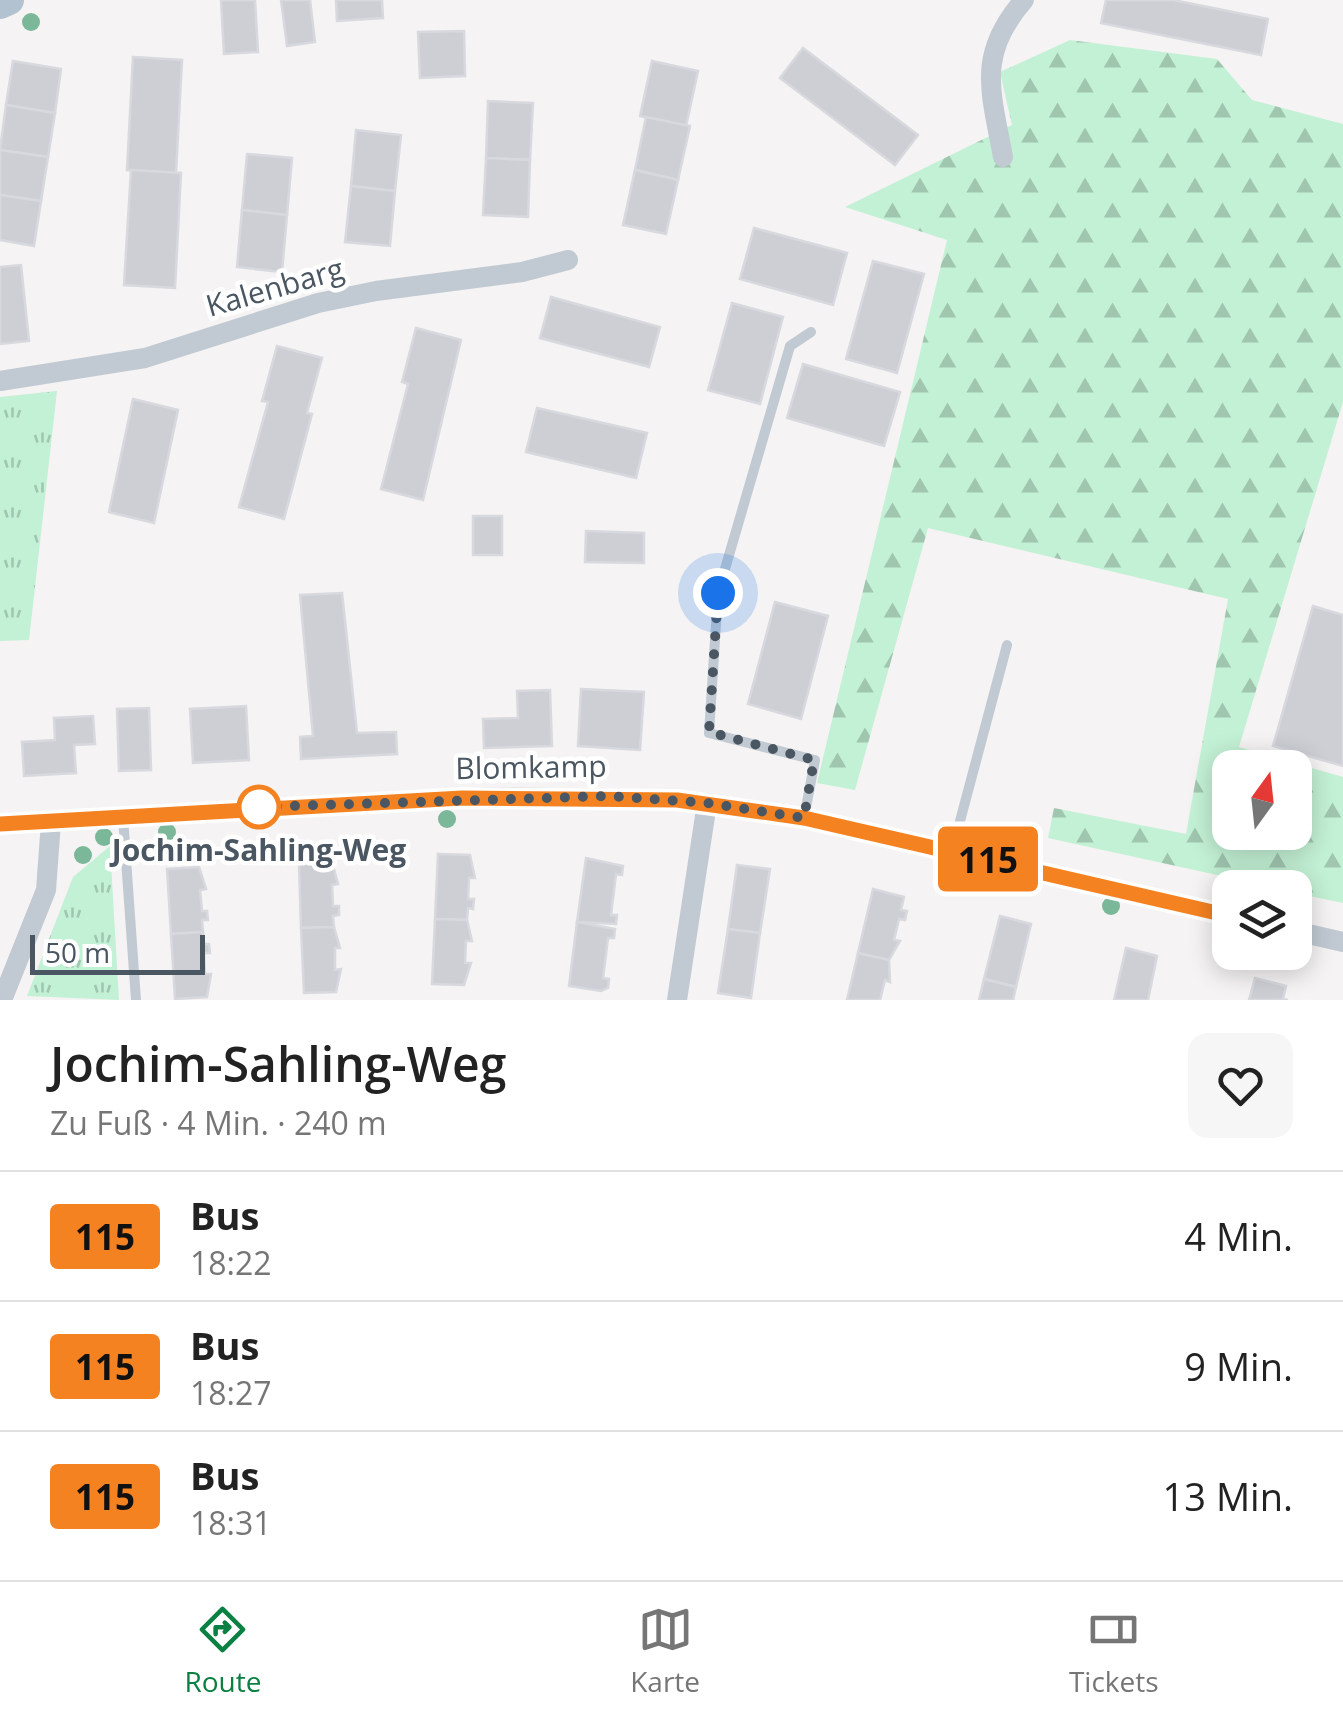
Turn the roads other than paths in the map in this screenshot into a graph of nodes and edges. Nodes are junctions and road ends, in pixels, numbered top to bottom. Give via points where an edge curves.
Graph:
1 (9, 0) edge
2 (1024, 0) edge
3 (0, 4) edge
4 (1003, 157) dead end
5 (568, 260) dead end
6 (811, 332) dead end
7 (0, 381) edge
8 (1006, 645) dead end
9 (707, 803) junction
10 (123, 818) junction
11 (804, 818) junction
12 (51, 822) junction
13 (0, 824) edge
14 (952, 851) junction
15 (1212, 912) edge
16 (1312, 935) edge
17 (1343, 942) edge
18 (2, 1000) edge
19 (136, 1000) edge
20 (677, 1000) edge

1 - 3 main road
2 - 4 street via 1000,28 988,70
5 - 7 street, Kalenbarg via 318,303 146,358
6 - 11 lane via 790,346 718,593 709,732 814,760
8 - 14 lane
9 - 10 street, Blomkamp via 485,797
9 - 11 street, Blomkamp
9 - 20 street
10 - 12 street, Blomkamp
10 - 19 lane
11 - 14 street, Blomkamp
12 - 13 street, Blomkamp
12 - 18 street via 46,890
14 - 15 street, Blomkamp
16 - 17 street

